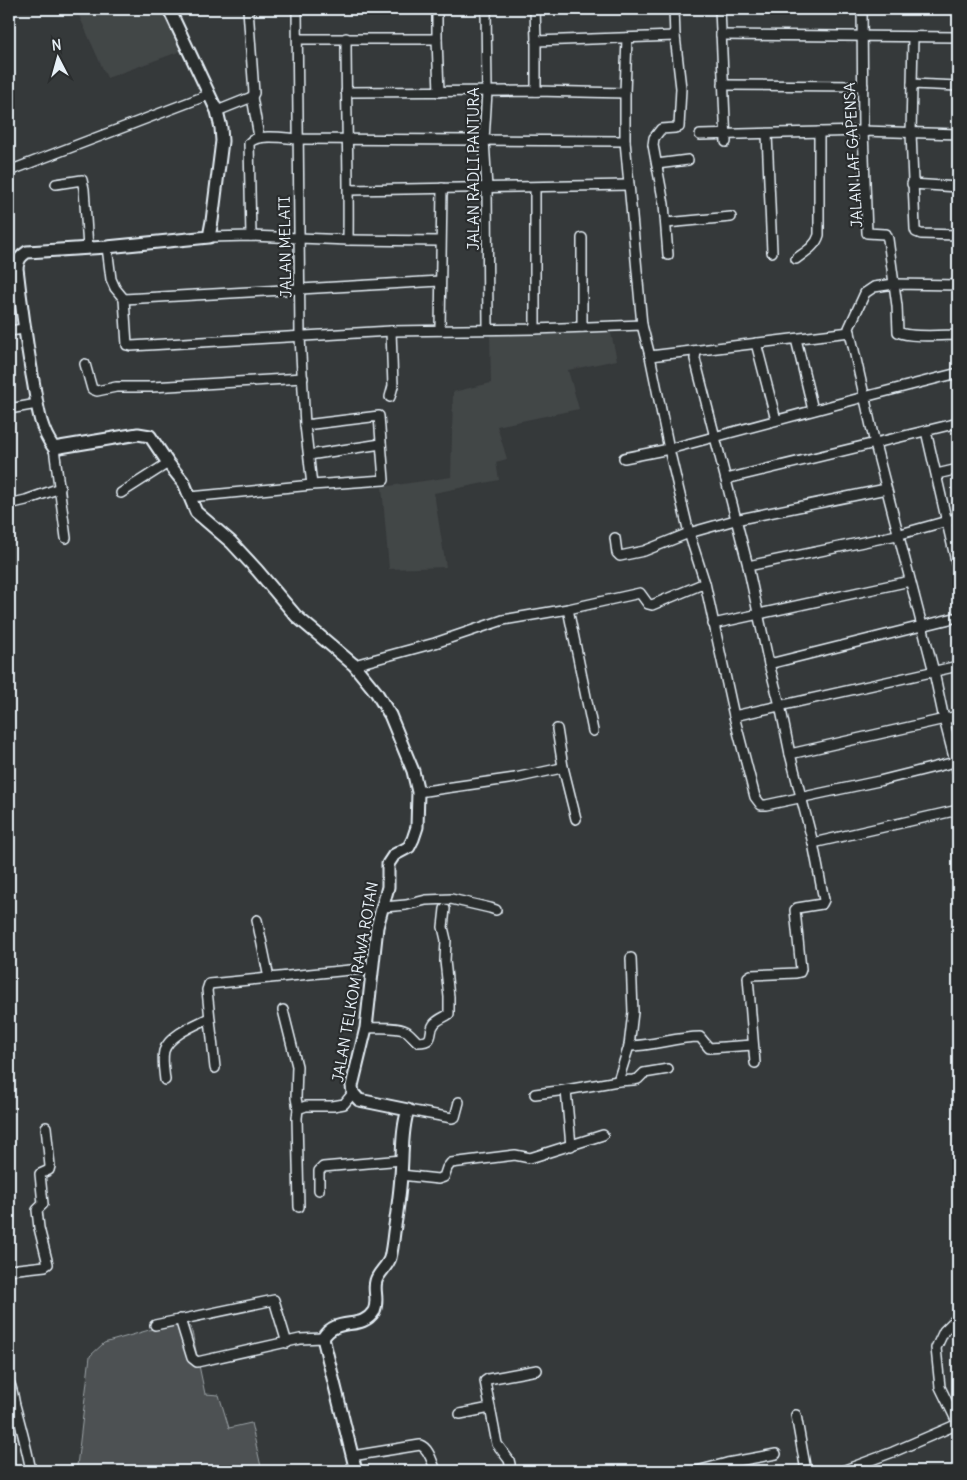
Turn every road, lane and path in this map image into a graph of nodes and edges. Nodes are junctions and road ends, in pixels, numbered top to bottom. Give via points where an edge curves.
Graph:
1 (168, 9) edge
2 (248, 9) edge
3 (297, 9) edge
4 (437, 9) edge
5 (486, 9) edge
6 (535, 9) edge
7 (674, 9) edge
8 (720, 9) edge
9 (862, 9) edge
10 (721, 35) junction
11 (675, 36) junction
12 (862, 36) junction
13 (913, 37) junction
14 (958, 37) edge
15 (346, 38) junction
16 (627, 38) junction
17 (298, 39) junction
18 (437, 39) junction
19 (536, 41) junction
20 (912, 84) junction
21 (724, 85) junction
22 (863, 86) junction
23 (958, 86) edge
24 (536, 91) junction
25 (346, 92) junction
26 (439, 92) junction
27 (487, 92) junction
28 (625, 93) junction
29 (208, 95) junction
30 (252, 98) junction
31 (217, 111) junction
32 (863, 131) junction
33 (818, 132) junction
34 (911, 132) junction
35 (700, 134) dead end
36 (767, 134) junction
37 (958, 134) edge
38 (259, 137) junction
39 (726, 138) junction
40 (297, 139) junction
41 (347, 139) junction
42 (484, 140) junction
43 (625, 141) junction
44 (688, 160) dead end
45 (657, 164) junction
46 (9, 171) edge
47 (56, 184) dead end
48 (912, 184) junction
49 (629, 185) junction
50 (958, 187) edge
51 (442, 188) junction
52 (487, 188) junction
53 (535, 188) junction
54 (349, 190) junction
55 (731, 216) dead end
56 (666, 223) junction
57 (958, 235) edge
58 (251, 236) junction
59 (209, 237) junction
60 (299, 238) junction
61 (582, 238) dead end
62 (348, 240) junction
63 (440, 241) junction
64 (107, 247) junction
65 (88, 248) junction
66 (772, 252) dead end
67 (668, 255) dead end
68 (796, 259) dead end
69 (440, 281) junction
70 (894, 284) junction
71 (958, 284) edge
72 (300, 288) junction
73 (124, 299) junction
74 (642, 325) junction
75 (582, 327) junction
76 (24, 329) junction
77 (535, 329) junction
78 (440, 330) junction
79 (488, 330) junction
80 (9, 331) edge
81 (392, 331) junction
82 (850, 332) junction
83 (958, 335) edge
84 (300, 337) junction
85 (796, 339) junction
86 (756, 344) junction
87 (696, 351) junction
88 (650, 356) junction
89 (85, 364) dead end
90 (958, 373) edge
91 (303, 378) junction
92 (390, 397) dead end
93 (864, 397) junction
94 (37, 404) junction
95 (9, 410) edge
96 (813, 410) junction
97 (776, 420) junction
98 (958, 423) edge
99 (305, 425) junction
100 (926, 431) junction
101 (715, 436) junction
102 (381, 444) junction
103 (875, 444) junction
104 (54, 448) junction
105 (669, 449) junction
106 (309, 455) junction
107 (624, 458) dead end
108 (168, 463) junction
109 (958, 470) edge
110 (937, 474) junction
111 (726, 479) junction
112 (312, 485) junction
113 (60, 488) junction
114 (886, 489) junction
115 (121, 493) dead end
116 (190, 497) junction
117 (9, 504) edge
118 (958, 518) edge
119 (735, 520) junction
120 (946, 520) junction
121 (690, 533) junction
122 (897, 535) junction
123 (66, 538) dead end
124 (615, 538) dead end
125 (748, 566) junction
126 (958, 570) edge
127 (910, 581) junction
128 (706, 584) junction
129 (568, 609) junction
130 (759, 613) junction
131 (958, 617) edge
132 (713, 624) junction
133 (922, 626) junction
134 (769, 664) junction
135 (354, 665) junction
136 (958, 666) edge
137 (934, 672) junction
138 (780, 705) junction
139 (734, 716) junction
140 (958, 716) edge
141 (944, 719) junction
142 (557, 729) dead end
143 (593, 731) dead end
144 (790, 754) junction
145 (955, 762) junction
146 (563, 767) junction
147 (958, 773) edge
148 (418, 792) junction
149 (802, 798) junction
150 (958, 810) edge
151 (576, 819) dead end
152 (813, 843) junction
153 (384, 906) junction
154 (445, 909) dead end
155 (496, 910) dead end
156 (257, 920) dead end
157 (631, 958) dead end
158 (372, 969) junction
159 (269, 978) junction
160 (283, 1010) dead end
161 (209, 1018) junction
162 (366, 1028) junction
163 (753, 1044) junction
164 (629, 1046) junction
165 (755, 1063) dead end
166 (214, 1068) dead end
167 (668, 1069) dead end
168 (165, 1080) dead end
169 (618, 1081) junction
170 (566, 1090) junction
171 (352, 1093) junction
172 (535, 1094) dead end
173 (459, 1102) dead end
174 (298, 1109) junction
175 (408, 1110) junction
176 (46, 1126) dead end
177 (603, 1135) dead end
178 (571, 1146) junction
179 (402, 1160) junction
180 (402, 1175) junction
181 (319, 1190) dead end
182 (299, 1207) dead end
183 (9, 1270) edge
184 (180, 1319) junction
185 (956, 1319) dead end
186 (154, 1325) dead end
187 (323, 1338) junction
188 (287, 1343) junction
189 (536, 1370) dead end
190 (9, 1382) edge
191 (490, 1408) junction
192 (460, 1414) dead end
193 (796, 1415) dead end
194 (958, 1424) edge
195 (776, 1454) dead end
196 (352, 1456) junction
197 (31, 1471) edge
198 (356, 1471) edge
199 (436, 1471) edge
200 (510, 1471) edge
201 (696, 1471) edge
202 (806, 1471) edge
203 (842, 1471) edge

1 - 29 street
2 - 30 street
3 - 17 street, JALAN MELATI
4 - 18 street
5 - 27 street, JALAN RADLI PANTURA
6 - 19 street
7 - 11 street
8 - 10 street
9 - 12 street, JALAN LAF GAPENSA
10 - 12 street
10 - 21 street
11 - 16 street
11 - 45 street via 681,88 680,122 675,128 661,129 654,138
12 - 13 street
12 - 22 street, JALAN LAF GAPENSA
13 - 14 street
13 - 20 street
15 - 17 street
15 - 18 street
15 - 25 street
16 - 19 street
16 - 28 street
17 - 40 street, JALAN MELATI
18 - 26 street
19 - 24 street
20 - 23 street
20 - 34 street
21 - 22 street
21 - 39 street
22 - 32 street, JALAN LAF GAPENSA
24 - 27 street
24 - 28 street
25 - 26 street
25 - 41 street
26 - 27 street
27 - 42 street, JALAN RADLI PANTURA
28 - 43 street
29 - 31 street
29 - 46 street
30 - 31 street
30 - 38 street
31 - 59 street via 222,141
32 - 33 street
32 - 34 street
32 - 70 street, JALAN LAF GAPENSA via 867,233 887,236
33 - 36 street
33 - 68 street via 819,235 812,246
34 - 37 street
34 - 48 street
35 - 39 street
36 - 39 street
36 - 66 street
38 - 40 street
38 - 58 street via 249,143
40 - 41 street
40 - 60 street, JALAN MELATI
41 - 42 street
41 - 54 street
42 - 43 street
42 - 52 street, JALAN RADLI PANTURA
43 - 49 street
44 - 45 street
45 - 56 street
47 - 65 street via 82,180
48 - 50 street
48 - 57 street via 916,232
49 - 53 street
49 - 74 street
51 - 52 street
51 - 54 street
51 - 63 street
52 - 53 street
52 - 79 street, JALAN RADLI PANTURA
53 - 77 street
54 - 62 street
55 - 56 street
56 - 67 street
58 - 59 street
58 - 60 street
59 - 64 street
60 - 62 street
60 - 72 street, JALAN MELATI
61 - 75 street
62 - 63 street
63 - 69 street
64 - 65 street
64 - 73 street via 114,288
65 - 76 street via 28,252 21,256 17,268
69 - 72 street
69 - 78 street
70 - 71 street
70 - 82 street via 874,287 865,293
70 - 83 street via 898,332
72 - 73 street
72 - 84 street, JALAN MELATI
73 - 84 street via 126,345
74 - 75 street
74 - 88 street
75 - 77 street
76 - 80 street
76 - 94 street
77 - 79 street
78 - 79 street
78 - 81 street
81 - 84 street
81 - 92 street via 393,386
82 - 85 street
82 - 93 street
84 - 91 street, JALAN MELATI
85 - 86 street
85 - 96 street
86 - 87 street
86 - 97 street
87 - 88 street
87 - 101 street via 695,359
88 - 105 street
89 - 91 street via 92,389 97,391 116,387
90 - 93 street
91 - 99 street, JALAN MELATI
93 - 96 street
93 - 103 street
94 - 95 street
94 - 104 street via 44,431
96 - 97 street
97 - 101 street
98 - 100 street
99 - 102 street via 379,416
99 - 106 street, JALAN MELATI
100 - 103 street
100 - 110 street
101 - 105 street
101 - 111 street
102 - 106 street
102 - 112 street via 384,480
103 - 111 street
103 - 114 street
104 - 108 street, JALAN TELKOM RAWA ROTAN via 144,434 150,436
104 - 113 street
105 - 107 street
105 - 121 street
106 - 112 street, JALAN MELATI
108 - 115 street
108 - 116 street, JALAN TELKOM RAWA ROTAN via 184,483
109 - 110 street
110 - 120 street
111 - 119 street
112 - 116 street
113 - 117 street
113 - 123 street
114 - 119 street
114 - 122 street
116 - 135 street, JALAN TELKOM RAWA ROTAN via 196,512 231,542 296,616
118 - 120 street
119 - 121 street
119 - 125 street
120 - 122 street
120 - 126 street
121 - 124 street via 644,551 620,556
121 - 128 street
122 - 125 street
122 - 127 street
125 - 130 street
127 - 130 street
127 - 133 street
128 - 129 street via 652,605 640,593
128 - 132 street
129 - 135 street via 503,620
129 - 143 street
130 - 132 street
130 - 134 street
131 - 133 street
132 - 139 street
133 - 134 street
133 - 137 street
134 - 138 street
135 - 148 street, JALAN TELKOM RAWA ROTAN via 390,715
136 - 137 street
137 - 138 street
137 - 141 street
138 - 139 street
138 - 144 street
139 - 149 street via 758,802 766,805
140 - 141 street
141 - 144 street
141 - 145 street
142 - 146 street
144 - 149 street
145 - 147 street
145 - 149 street
146 - 148 street via 515,778
146 - 151 street
148 - 153 street, JALAN TELKOM RAWA ROTAN via 417,827 409,847 394,855 388,864
149 - 152 street
150 - 152 street
152 - 163 street via 824,902 795,910 800,972 748,977
153 - 155 street via 451,900
153 - 158 street, JALAN TELKOM RAWA ROTAN via 377,927
154 - 162 street via 443,927 449,1014 432,1026 432,1035 425,1042 418,1042 406,1031
156 - 159 street
157 - 164 street via 633,1012
158 - 159 street
158 - 162 street, JALAN TELKOM RAWA ROTAN
159 - 161 street via 209,984
160 - 174 street via 297,1066
161 - 166 street
161 - 168 street via 167,1044
162 - 171 street, JALAN TELKOM RAWA ROTAN
163 - 164 street via 709,1048 700,1037 690,1037
163 - 165 street
164 - 169 street
167 - 169 street via 644,1073 638,1079
169 - 170 street
170 - 172 street
170 - 178 street
171 - 174 street via 344,1104
171 - 175 street, JALAN TELKOM RAWA ROTAN via 359,1100
173 - 175 street via 452,1118
174 - 182 street
175 - 179 street
176 - 183 street via 50,1166 40,1174 43,1204 37,1210 48,1264
177 - 178 street
178 - 180 street via 530,1158 515,1156 451,1163 444,1177 438,1179
179 - 180 street
179 - 181 street via 323,1167 319,1171
180 - 187 street via 390,1259 376,1279 376,1306 364,1321 336,1326
184 - 186 street
184 - 188 street via 192,1358 197,1362
184 - 188 street via 274,1300
185 - 194 street via 944,1331 936,1348 940,1387
187 - 188 street
187 - 196 street
189 - 191 street via 486,1380
190 - 197 street
191 - 192 street
191 - 200 street via 497,1444 509,1460
193 - 202 street
194 - 203 street
195 - 201 street
196 - 198 street
196 - 199 street via 420,1444 428,1451

